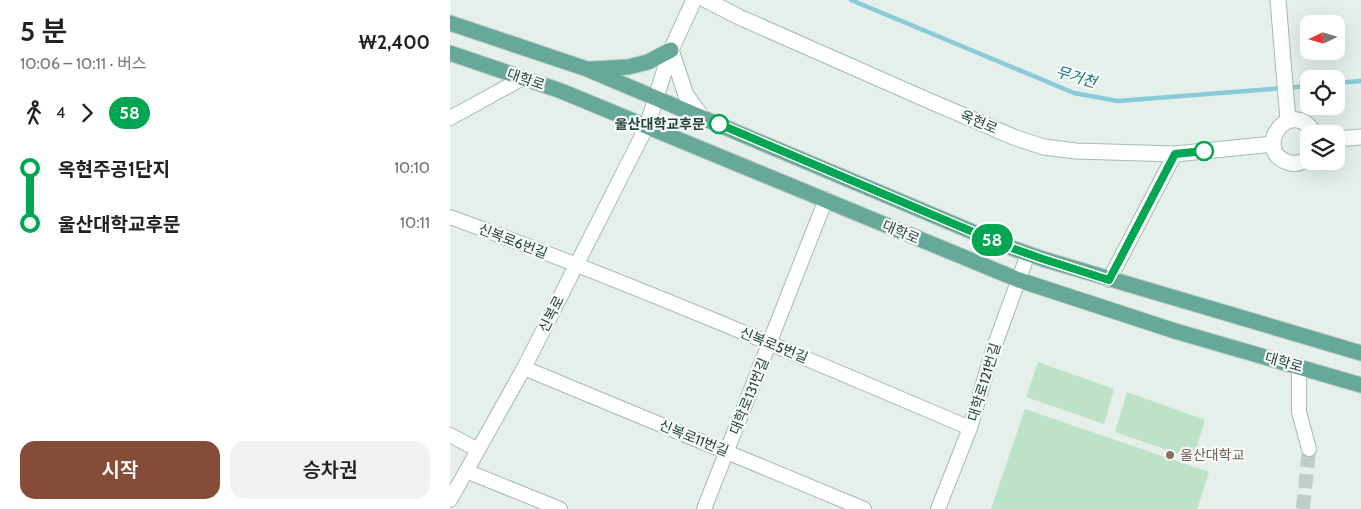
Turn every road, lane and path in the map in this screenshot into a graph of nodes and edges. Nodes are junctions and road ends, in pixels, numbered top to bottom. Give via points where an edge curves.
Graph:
1 (694, 0) edge
2 (706, 0) edge
3 (1278, 0) edge
4 (450, 23) edge
5 (671, 50) junction
6 (450, 53) edge
7 (587, 69) junction
8 (523, 78) junction
9 (656, 98) junction
10 (1287, 113) junction
11 (702, 117) junction
12 (450, 118) edge
13 (1307, 125) edge
14 (647, 126) junction
15 (1361, 137) edge
16 (1345, 138) edge
17 (1273, 144) junction
18 (1175, 154) junction
19 (1300, 163) edge
20 (826, 199) junction
21 (450, 217) edge
22 (1028, 254) junction
23 (576, 266) junction
24 (1019, 280) junction
25 (1109, 280) junction
26 (770, 343) junction
27 (1361, 353) edge
28 (1299, 366) junction
29 (524, 368) junction
30 (1361, 385) edge
31 (970, 428) junction
32 (450, 435) edge
33 (1309, 449) tunnel mouth
34 (478, 450) junction
35 (726, 452) junction
36 (466, 471) junction
37 (450, 500) edge
38 (560, 509) edge
39 (704, 509) edge
40 (864, 509) edge
41 (938, 509) edge

1 - 5 main road
2 - 18 main road, 옥현로 via 1016,138 1044,147 1076,151
3 - 10 main road
4 - 7 main road
5 - 7 main road via 648,62 628,67
5 - 9 main road
5 - 11 main road via 686,95
6 - 8 main road, 대학로
7 - 9 main road
8 - 12 street
8 - 14 main road, 대학로
9 - 11 main road
9 - 14 main road
10 - 13 main road
10 - 17 main road via 1276,130
11 - 22 main road
14 - 20 main road, 대학로
14 - 23 street, 신복로
15 - 16 main road
17 - 18 main road, 옥현로
17 - 19 main road via 1279,157 1292,164
18 - 25 street
20 - 24 main road, 대학로
20 - 26 street, 대학로131번길
21 - 23 street, 신복로6번길
22 - 24 street, 대학로121번길
22 - 25 main road
23 - 26 street, 신복로5번길
23 - 29 street, 신복로
24 - 28 main road, 대학로 via 1106,310
24 - 31 street, 대학로121번길
25 - 27 main road
26 - 31 street, 신복로5번길
26 - 35 street, 대학로131번길
28 - 30 main road, 대학로
28 - 33 street via 1299,412
29 - 34 street, 신복로
29 - 35 street, 신복로11번길
31 - 41 street, 대학로121번길
32 - 34 street
34 - 36 street, 신복로
35 - 39 street, 대학로131번길
35 - 40 street, 신복로11번길
36 - 37 street, 신복로
36 - 38 street

